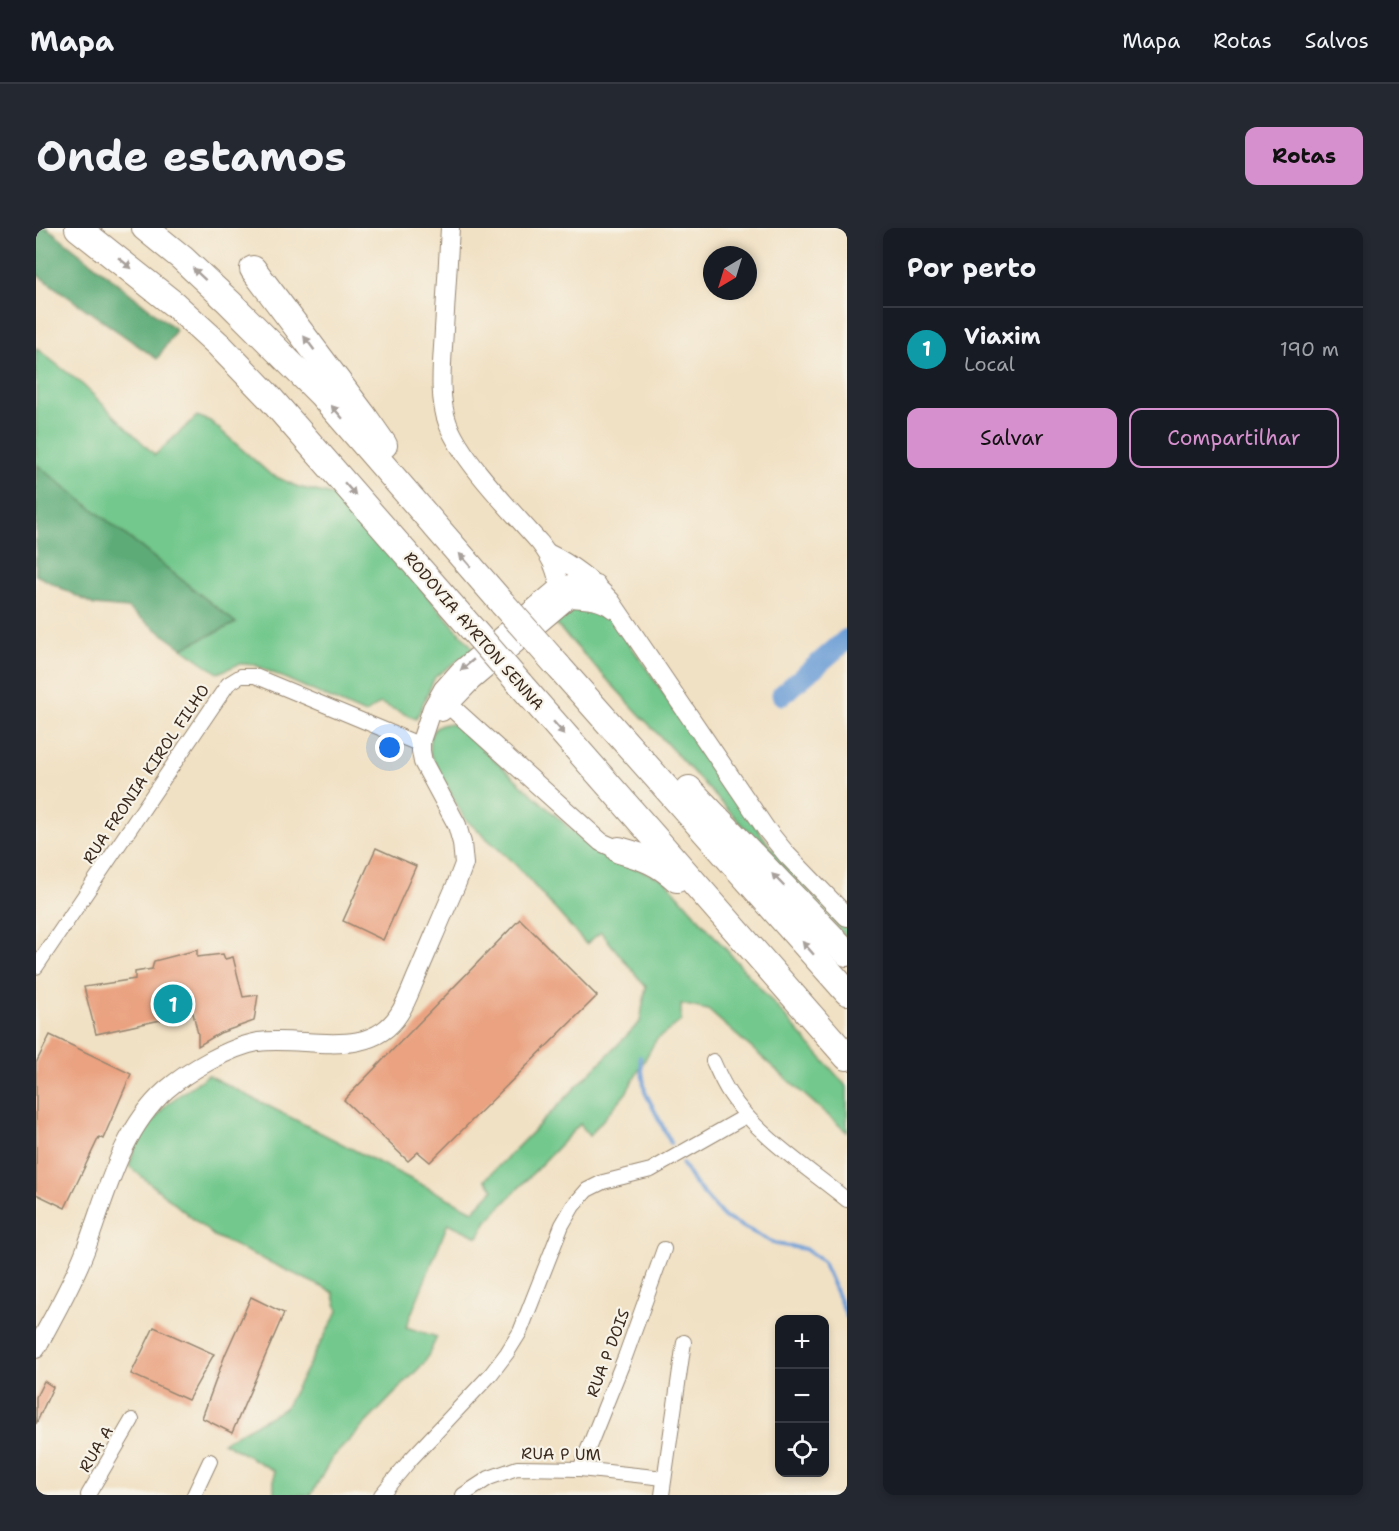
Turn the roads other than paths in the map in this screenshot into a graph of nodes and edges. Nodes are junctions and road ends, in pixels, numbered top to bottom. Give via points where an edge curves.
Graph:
1 (78, 228) edge
2 (145, 228) edge
3 (450, 228) edge
4 (253, 269) dead end
5 (424, 513) junction
6 (548, 553) junction
7 (596, 584) junction
8 (565, 592) junction
9 (622, 616) junction
10 (472, 681) junction
11 (446, 697) junction
12 (477, 730) junction
13 (421, 745) junction
14 (638, 755) junction
15 (638, 818) junction
16 (619, 850) junction
17 (847, 917) edge
18 (40, 952) edge
19 (847, 953) edge
20 (36, 967) edge
21 (847, 992) edge
22 (847, 1057) edge
23 (714, 1061) dead end
24 (746, 1116) junction
25 (847, 1200) edge
26 (664, 1249) dead end
27 (684, 1342) dead end
28 (36, 1348) edge
29 (132, 1420) dead end
30 (210, 1461) dead end
31 (580, 1469) junction
32 (664, 1478) junction
33 (88, 1495) edge
34 (194, 1495) edge
35 (381, 1495) edge
36 (463, 1495) edge
37 (662, 1495) edge

1 -> 15 highway, RODOVIA AYRTON SENNA, bridge via 176,305 270,398
5 -> 2 highway via 321,394 229,302
3 - 6 street via 443,360 443,400 448,423 473,463
5 -> 4 highway via 404,474 363,415
14 -> 5 highway, bridge
6 - 7 street
6 - 8 street
7 - 8 street via 574,582
7 - 9 street
8 - 9 street via 606,603
8 - 10 street
8 -> 11 street via 459,671
9 - 17 street via 766,829
10 - 11 street
10 - 12 street, RODOVIA AYRTON SENNA via 468,702
11 - 12 street
11 - 13 street
12 - 16 street via 601,842
13 - 18 street, RUA FRONIA KIROL FILHO via 255,676 241,676 228,684
13 - 28 street via 423,762 457,825 464,864 399,1015 378,1033 350,1043 277,1041 245,1045 167,1089 127,1141 81,1260
19 -> 14 highway via 710,809 674,777
21 -> 14 highway
15 - 16 highway via 641,828 636,843
15 - 22 highway, RODOVIA AYRTON SENNA
16 - 22 highway via 662,866 678,880 815,1033
18 - 20 street, RUA FRONIA KIROL FILHO
23 - 24 street via 730,1095
24 - 25 street
24 - 35 street via 651,1170 587,1190 562,1225 520,1332 507,1353
26 - 31 street, RUA P DOIS
27 - 32 street
29 - 33 street, RUA A
30 - 34 street
31 - 32 street, RUA P UM
31 - 36 street, RUA P UM via 517,1468 489,1478
32 - 37 street

